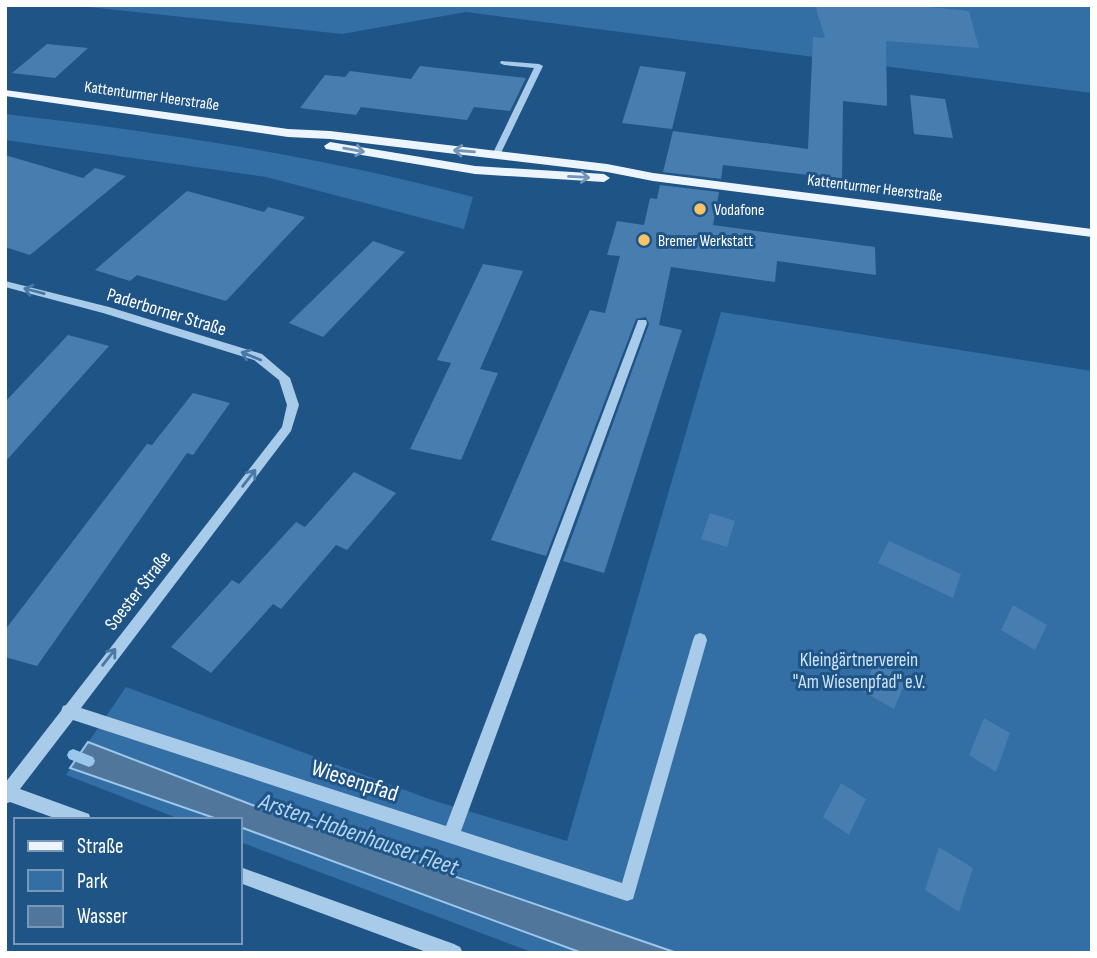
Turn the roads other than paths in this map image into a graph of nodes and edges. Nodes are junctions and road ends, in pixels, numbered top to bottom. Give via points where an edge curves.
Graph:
1 (504, 63) dead end
2 (7, 93) edge
3 (288, 133) junction
4 (496, 155) junction
5 (653, 177) junction
6 (1092, 233) edge
7 (5, 284) edge
8 (642, 323) dead end
9 (293, 405) joint
10 (700, 640) dead end
11 (68, 711) junction
12 (6, 795) edge
13 (77, 818) edge
14 (451, 835) junction
15 (242, 876) edge
16 (454, 953) edge

1 - 4 lane via 539,66
2 - 3 main road, Kattenturmer Heerstraße
4 -> 3 main road, Kattenturmer Heerstraße
3 -> 5 main road, Kattenturmer Heerstraße via 324,145 475,170
4 - 5 main road, Kattenturmer Heerstraße
5 - 6 main road, Kattenturmer Heerstraße
9 -> 7 street, Paderborner Straße via 284,378 258,357
8 - 14 street
11 -> 9 street, Soester Straße via 287,428
10 - 14 street, Wiesenpfad via 627,893
11 - 12 street, Soester Straße
11 - 14 street, Wiesenpfad
12 - 13 street
15 - 16 street

